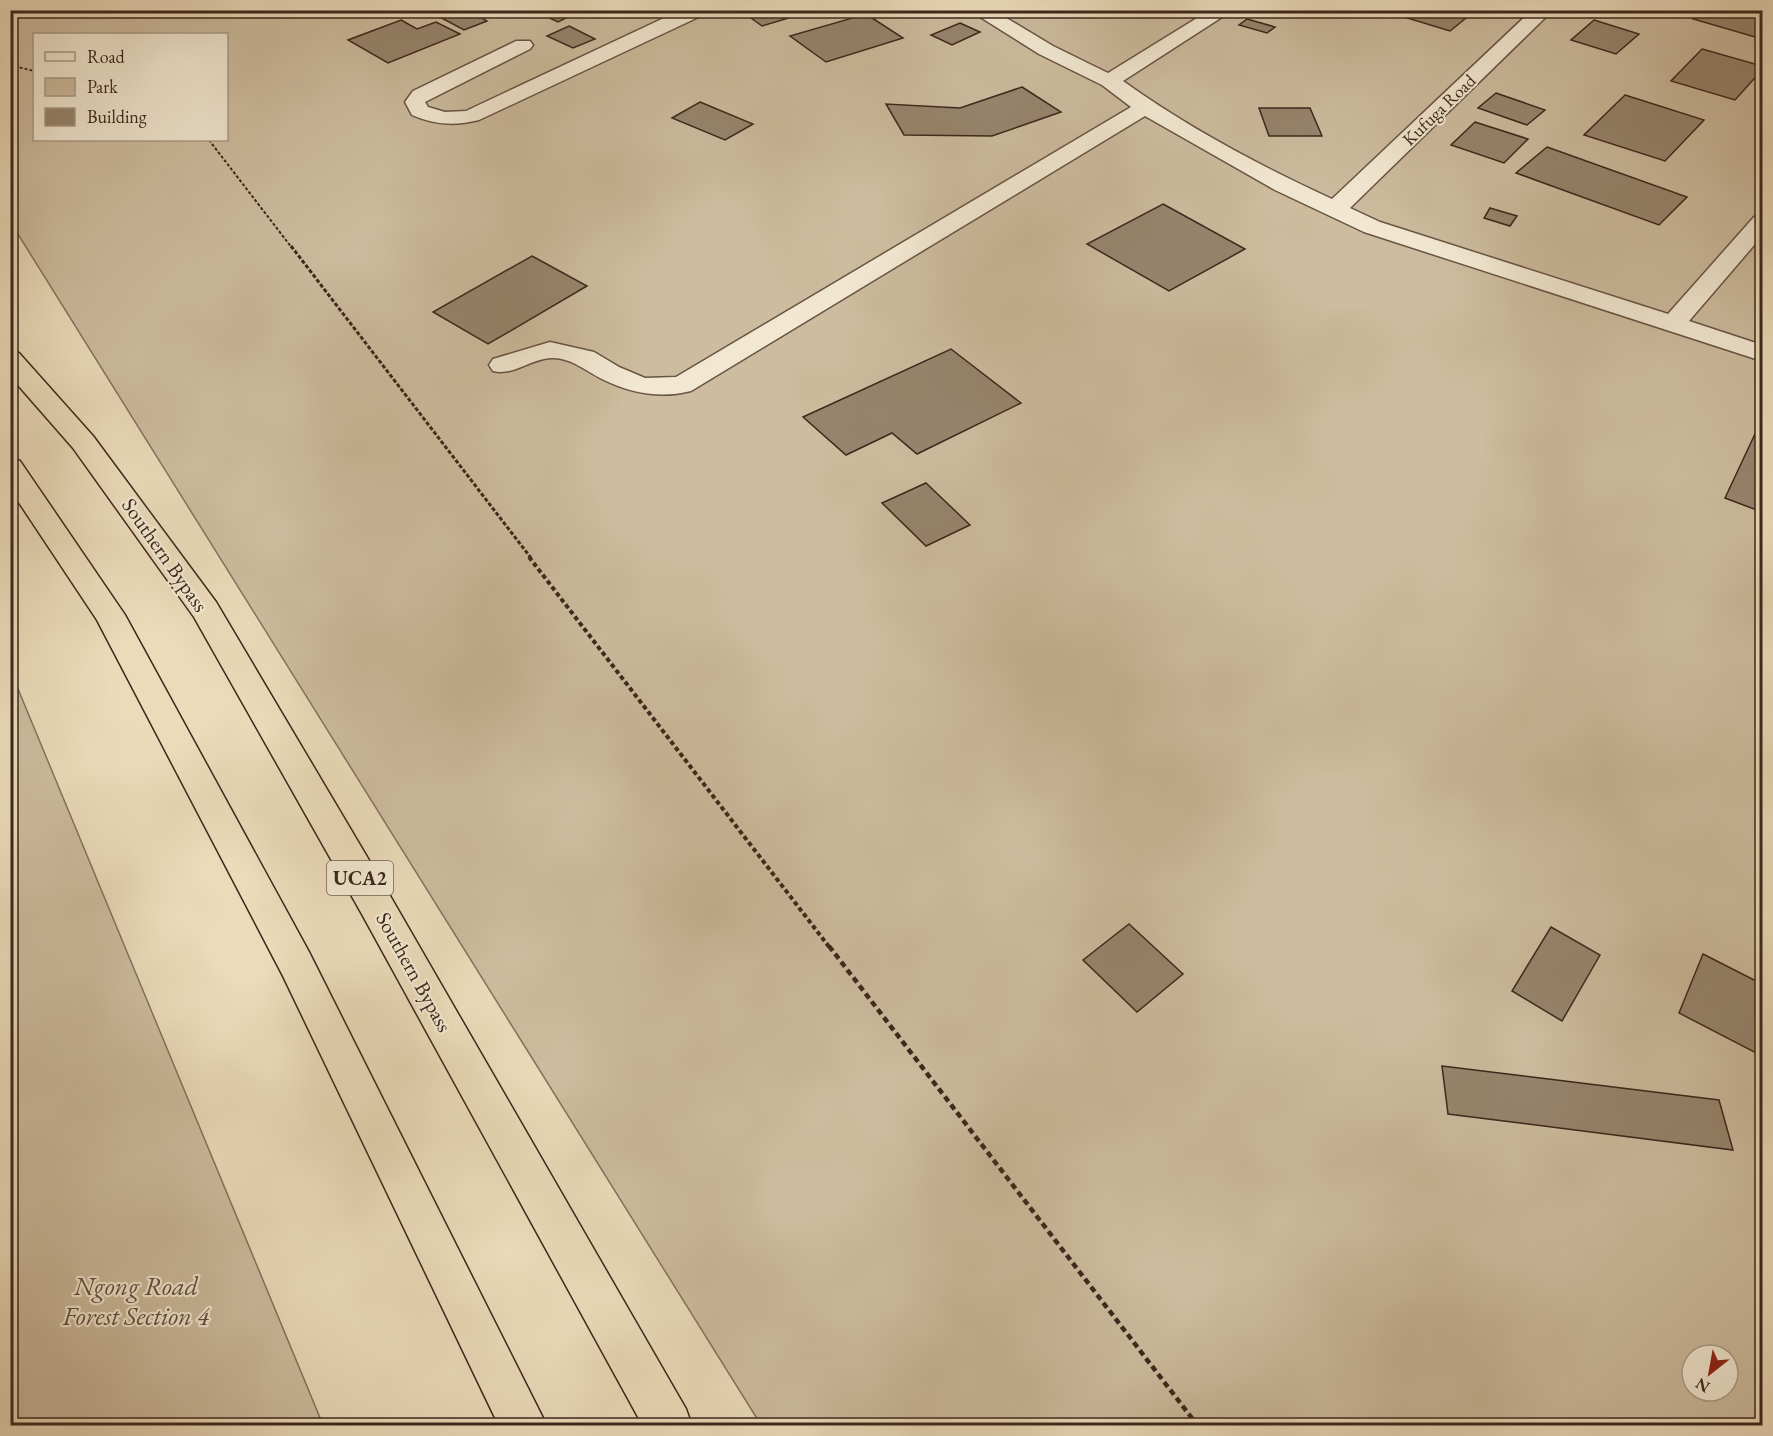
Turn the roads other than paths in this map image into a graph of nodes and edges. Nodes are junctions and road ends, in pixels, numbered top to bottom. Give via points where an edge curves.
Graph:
1 (698, 10) edge
2 (978, 10) edge
3 (1224, 10) edge
4 (1544, 10) edge
5 (523, 45) dead end
6 (1109, 81) junction
7 (1145, 107) junction
8 (1335, 209) junction
9 (1762, 222) edge
10 (1672, 325) junction
11 (1762, 353) edge
12 (10, 359) edge
13 (502, 365) dead end
14 (10, 467) edge
15 (524, 1425) edge
16 (669, 1425) edge

1 - 5 street via 472,116 453,120 419,111 415,102 420,95
2 - 6 street
3 - 6 street
4 - 8 street, Kufuga Road
6 - 7 street
7 - 8 street via 1283,185
7 - 13 street via 682,385 642,386 585,358 550,350
8 - 10 street via 1372,227
9 - 10 street
10 - 11 street
12 - 16 highway, Southern Bypass / UCA2 via 83,442 205,610 376,904
14 - 15 highway via 110,615 296,964

